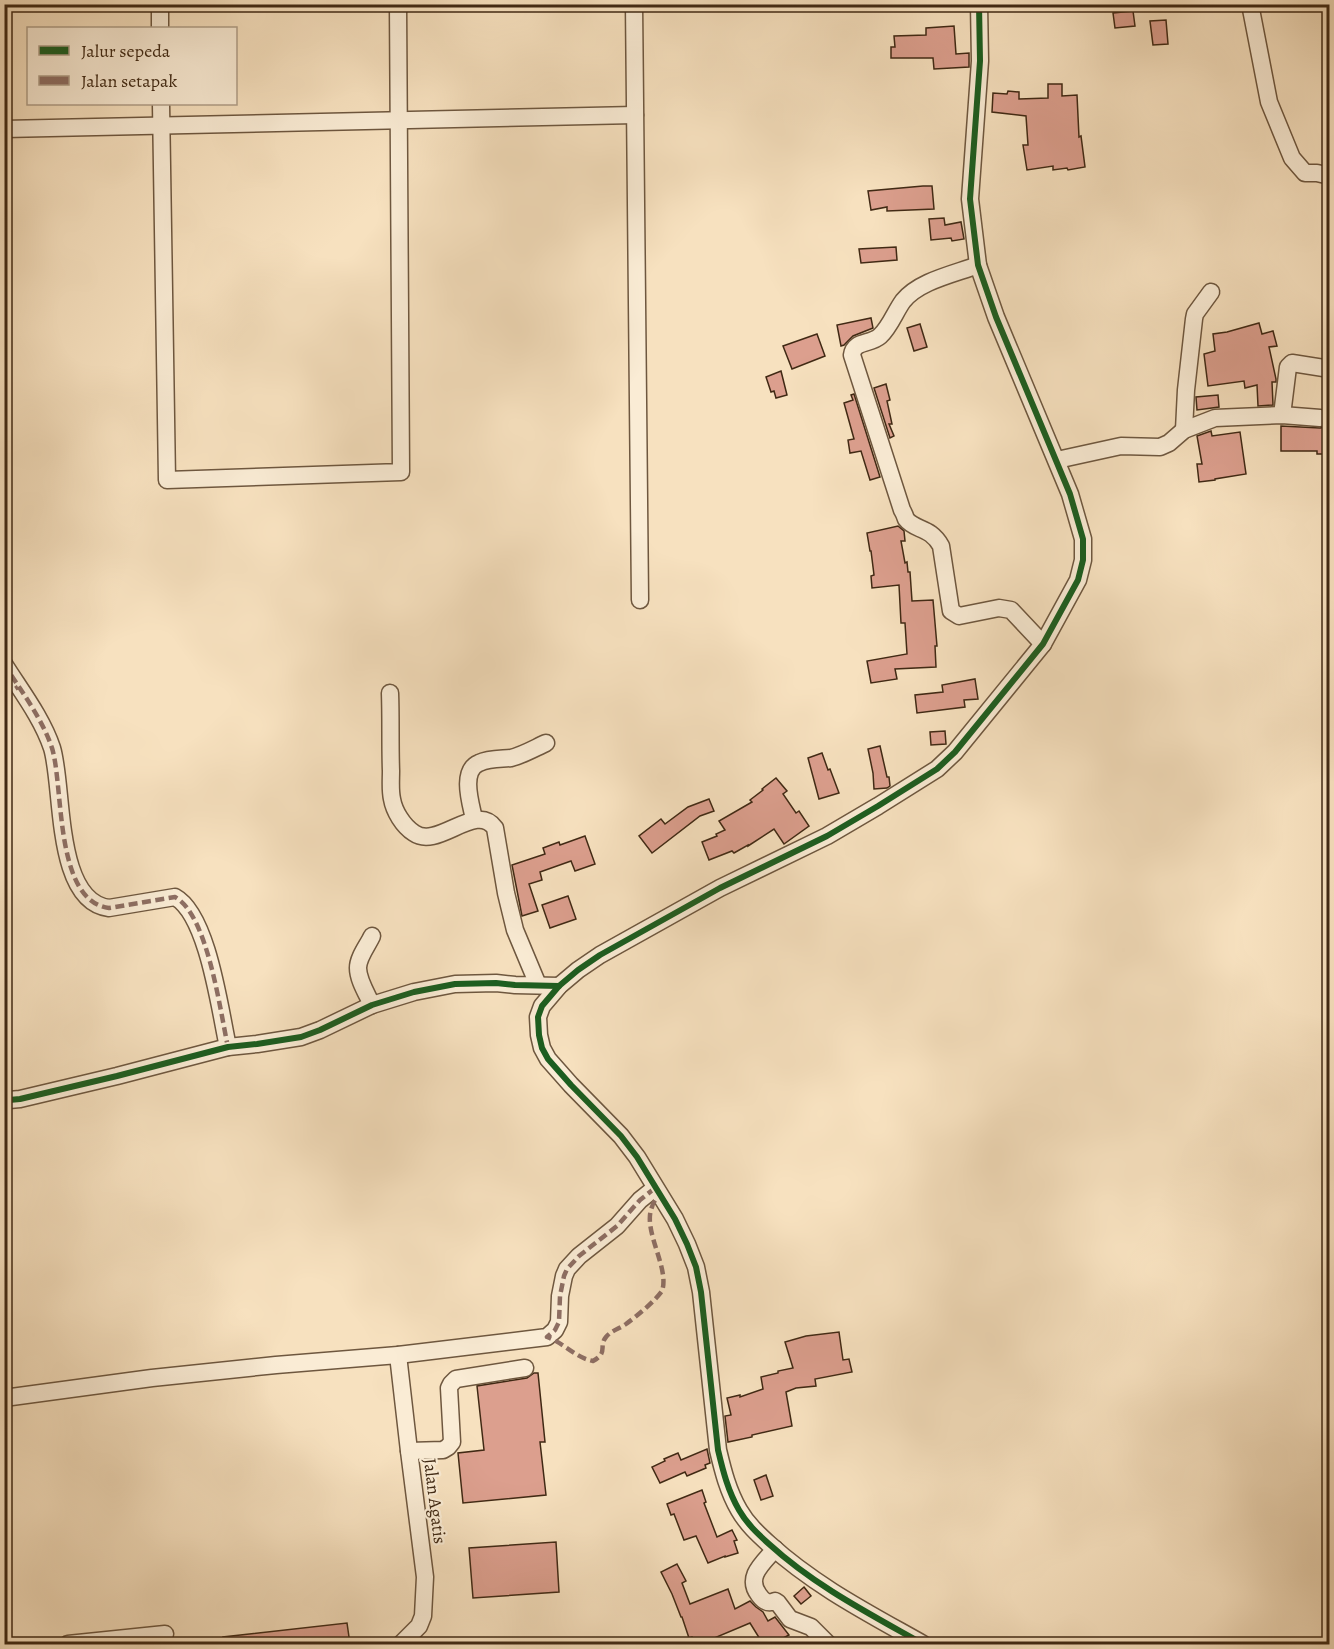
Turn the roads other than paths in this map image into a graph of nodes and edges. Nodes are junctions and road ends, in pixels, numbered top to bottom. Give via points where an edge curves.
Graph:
1 (160, 4) edge
2 (398, 4) edge
3 (634, 4) edge
4 (979, 4) edge
5 (1250, 4) edge
6 (160, 27) edge
7 (161, 105) edge
8 (635, 115) junction
9 (399, 120) junction
10 (161, 125) junction
11 (4, 129) edge
12 (1329, 176) edge
13 (978, 266) junction
14 (1211, 292) dead end
15 (1329, 369) edge
16 (1282, 415) junction
17 (1320, 418) dead end
18 (1184, 430) junction
19 (1056, 460) junction
20 (640, 600) dead end
21 (1043, 644) junction
22 (4, 664) edge
23 (11, 691) edge
24 (390, 693) dead end
25 (546, 743) dead end
26 (474, 819) junction
27 (372, 936) dead end
28 (538, 985) junction
29 (559, 986) junction
30 (372, 1005) junction
31 (228, 1047) junction
32 (4, 1099) edge
33 (656, 1188) junction
34 (398, 1355) junction
35 (525, 1368) dead end
36 (4, 1398) edge
37 (409, 1451) junction
38 (775, 1549) junction
39 (165, 1634) dead end
40 (68, 1644) edge
41 (401, 1644) edge
42 (828, 1644) edge
43 (923, 1644) edge

1 - 6 street
2 - 9 street
3 - 8 street
4 - 13 street via 980,62 970,199
5 - 12 street via 1269,102 1282,137 1305,173
7 - 10 street
8 - 9 street
8 - 20 street
9 - 10 street
9 - 10 street via 401,472 167,480
10 - 11 street
13 - 19 street
13 - 21 street via 919,287 903,301 883,334 857,345 852,355 902,510 908,521 937,538 951,611 959,616 999,608 1011,610
14 - 18 street via 1194,319
15 - 16 street via 1292,363 1288,367
16 - 17 street
16 - 18 street via 1215,418
18 - 19 street via 1160,447 1121,446
19 - 21 street via 1083,539 1083,561 1078,580
21 - 29 street via 955,752 937,768 827,836 648,927
22 - 23 street
23 - 31 street via 46,734 52,750 67,856 84,894 99,907 109,908 174,897 182,901 203,938
24 - 26 street via 391,798 398,815 421,836 437,835
25 - 26 street via 514,757 476,764 469,772 468,787
26 - 28 street via 488,821 495,828 515,930
27 - 30 street via 358,968
28 - 29 street
28 - 30 street via 455,984
29 - 33 street via 538,1017 542,1048 560,1073 621,1136
30 - 31 street via 301,1037
31 - 32 street via 20,1099
33 - 34 street via 567,1269 559,1322 547,1337
33 - 38 street via 696,1267 723,1472 740,1512
34 - 36 street via 152,1378
34 - 37 street, Jalan Agatis
35 - 37 street via 456,1379 449,1388 452,1442 443,1450
37 - 41 street, Jalan Agatis via 425,1577 423,1616 419,1626
38 - 42 street via 756,1573 756,1592 765,1602 778,1603 790,1619 811,1627
38 - 43 street via 813,1580
39 - 40 street

